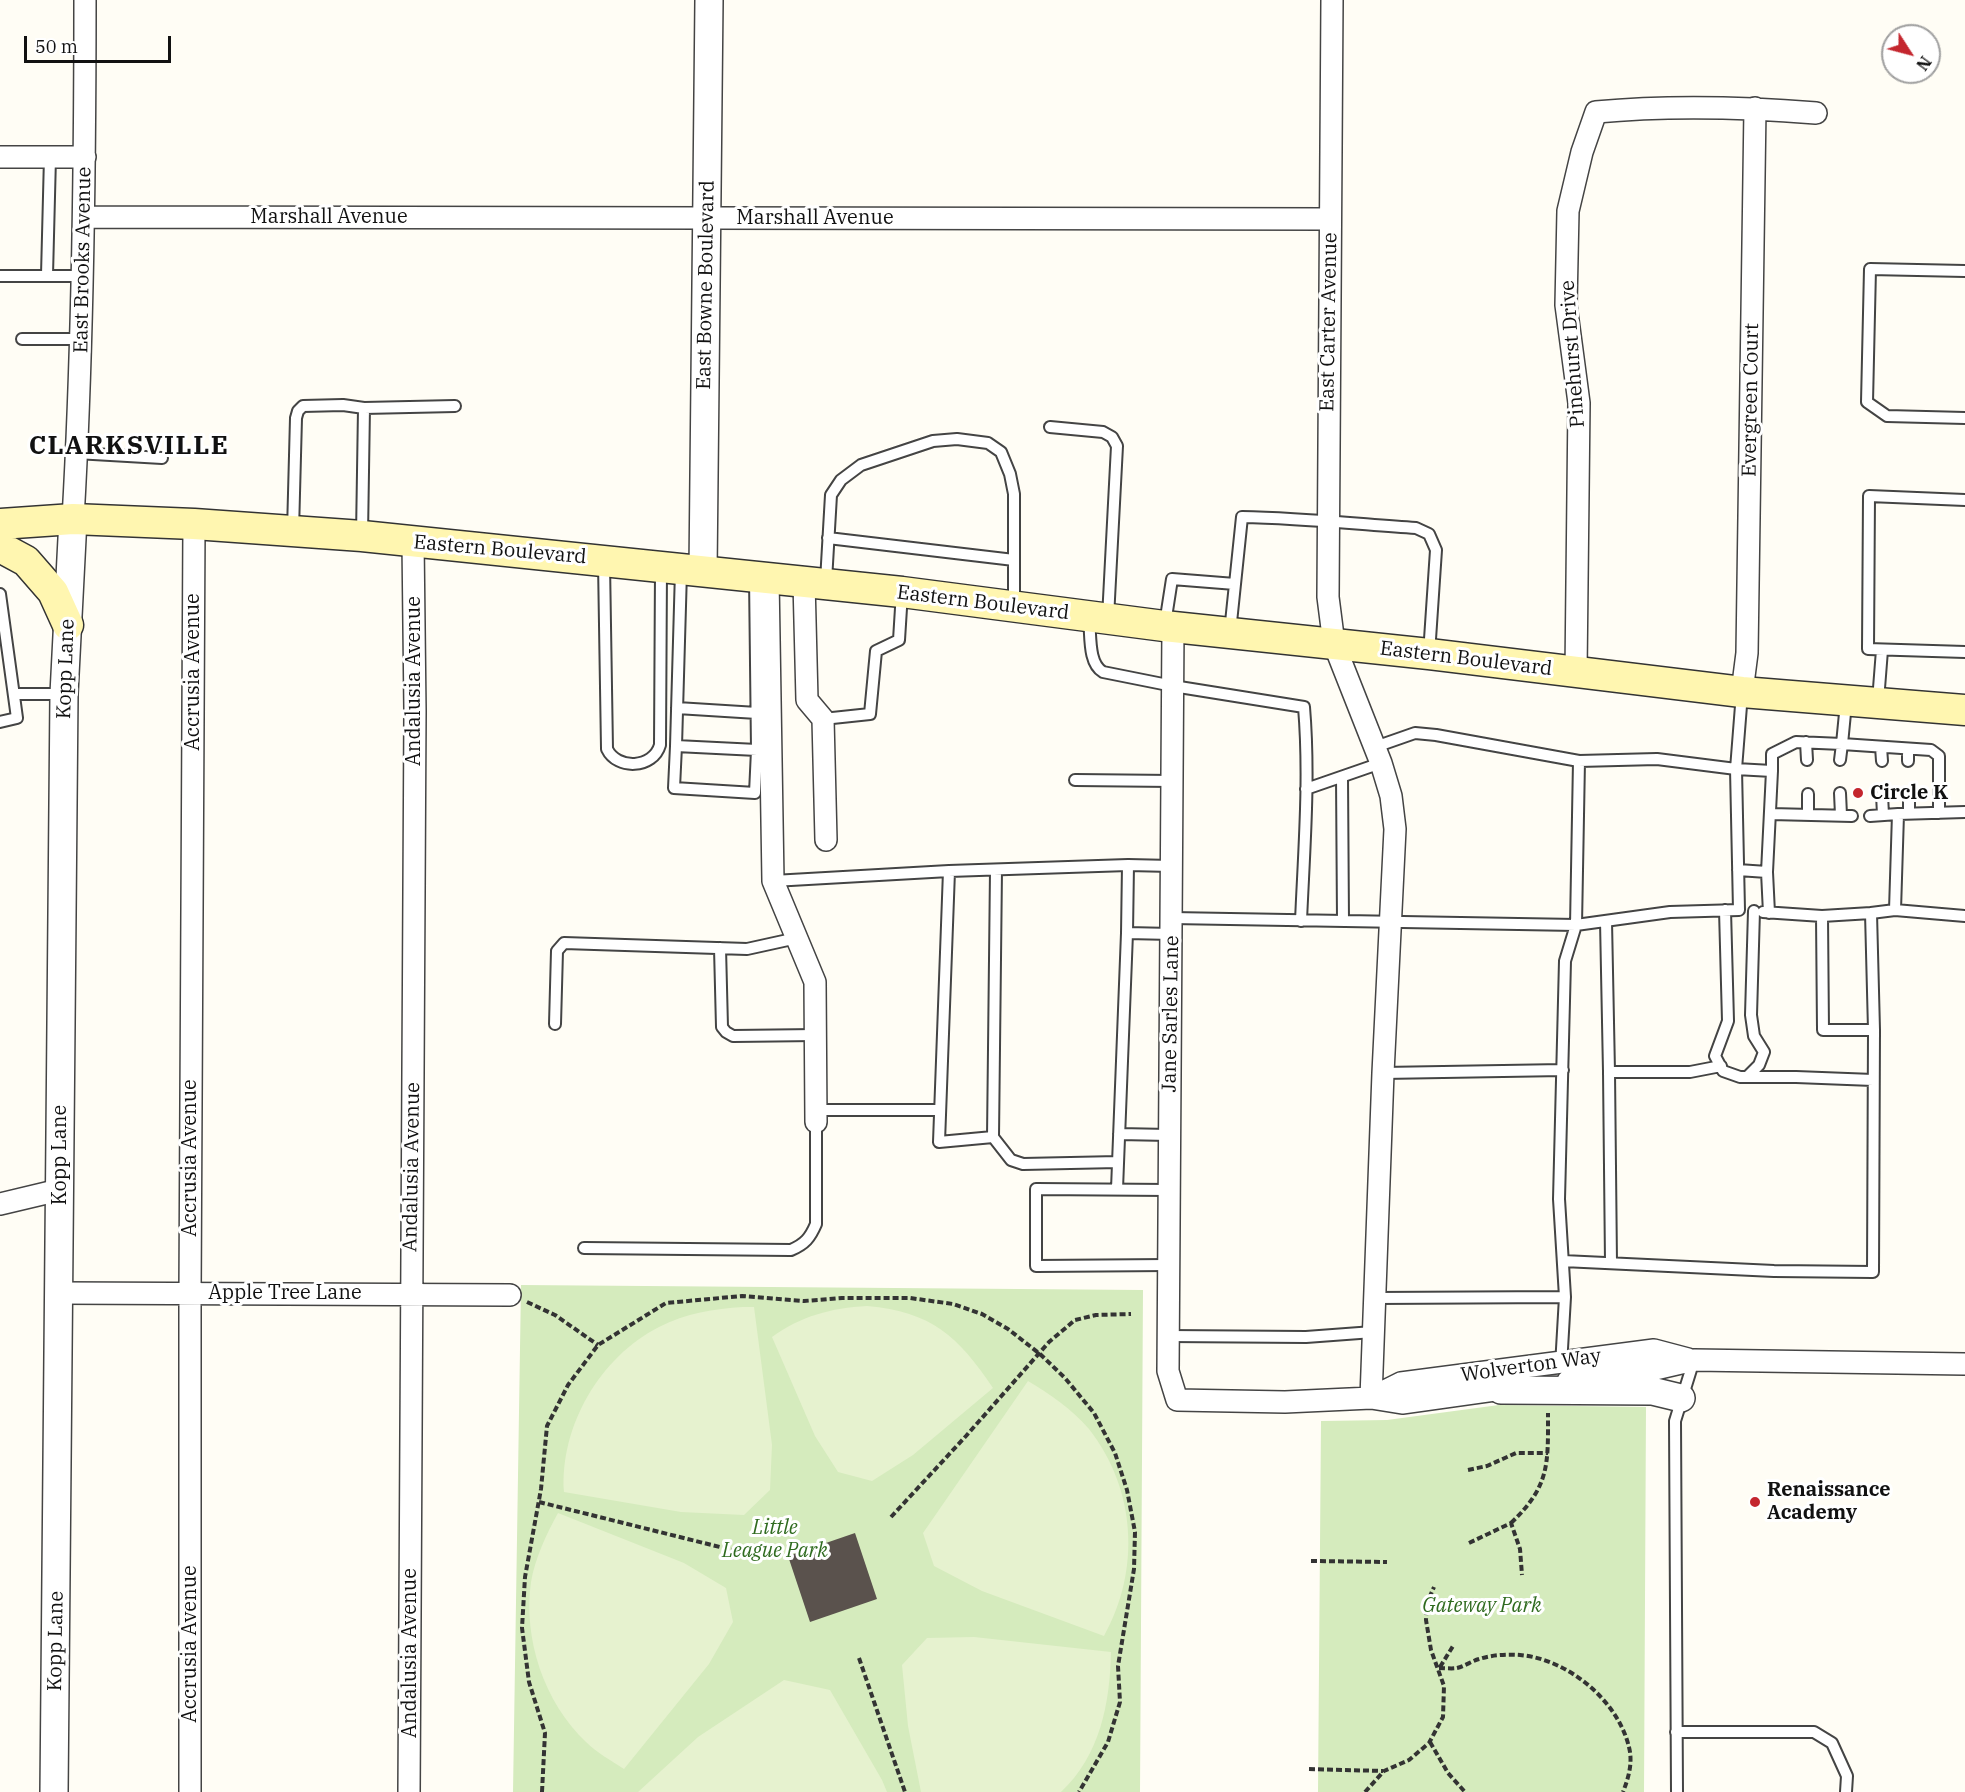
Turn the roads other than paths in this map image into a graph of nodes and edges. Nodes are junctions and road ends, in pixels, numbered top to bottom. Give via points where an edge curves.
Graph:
1 (85, 0) edge
2 (709, 0) edge
3 (1332, 0) edge
4 (1755, 108) junction
5 (1816, 113) dead end
6 (0, 157) edge
7 (50, 157) junction
8 (85, 157) junction
9 (84, 217) junction
10 (707, 218) junction
11 (1330, 219) junction
12 (1965, 271) edge
13 (46, 275) junction
14 (0, 276) edge
15 (82, 276) junction
16 (22, 339) dead end
17 (81, 339) junction
18 (455, 406) dead end
19 (364, 408) junction
20 (1965, 418) edge
21 (1050, 427) dead end
22 (76, 453) junction
23 (162, 458) dead end
24 (1965, 500) edge
25 (73, 519) junction
26 (1328, 523) junction
27 (0, 524) edge
28 (194, 524) junction
29 (293, 531) junction
30 (362, 536) junction
31 (828, 538) junction
32 (413, 542) junction
33 (0, 547) edge
34 (604, 560) junction
35 (1014, 560) junction
36 (681, 568) junction
37 (761, 577) junction
38 (815, 583) junction
39 (1235, 584) junction
40 (902, 592) junction
41 (0, 594) edge
42 (1014, 606) junction
43 (1098, 617) junction
44 (68, 625) junction
45 (1169, 626) junction
46 (3, 629) edge
47 (1229, 633) junction
48 (1334, 644) junction
49 (1882, 650) junction
50 (1965, 652) edge
51 (1429, 654) junction
52 (1576, 672) junction
53 (1173, 686) junction
54 (1742, 692) junction
55 (14, 694) junction
56 (64, 694) junction
57 (1846, 701) junction
58 (1878, 704) junction
59 (677, 708) junction
60 (1965, 710) edge
61 (756, 713) junction
62 (823, 719) junction
63 (0, 722) edge
64 (1806, 742) junction
65 (1842, 744) junction
66 (676, 746) junction
67 (1881, 747) junction
68 (1908, 749) junction
69 (757, 750) junction
70 (1378, 755) junction
71 (1579, 760) junction
72 (1807, 760) dead end
73 (1840, 760) dead end
74 (1882, 761) dead end
75 (1908, 761) dead end
76 (1736, 769) junction
77 (1772, 771) junction
78 (1342, 777) junction
79 (1075, 780) dead end
80 (1173, 781) junction
81 (1306, 789) junction
82 (1840, 793) dead end
83 (1808, 794) dead end
84 (1909, 794) dead end
85 (1882, 795) dead end
86 (1965, 812) edge
87 (1940, 813) junction
88 (1771, 814) junction
89 (1904, 814) junction
90 (1808, 815) junction
91 (1883, 815) junction
92 (1870, 816) dead end
93 (826, 840) dead end
94 (1128, 865) junction
95 (1172, 866) junction
96 (996, 870) junction
97 (1738, 870) junction
98 (949, 871) junction
99 (1767, 872) junction
100 (773, 881) junction
101 (1725, 910) junction
102 (1739, 910) junction
103 (1895, 910) junction
104 (1754, 911) junction
105 (1769, 913) junction
106 (1871, 913) junction
107 (1822, 916) junction
108 (1965, 916) edge
109 (1301, 921) junction
110 (1343, 921) junction
111 (1606, 921) junction
112 (1390, 922) junction
113 (1576, 925) junction
114 (1172, 926) junction
115 (1127, 933) junction
116 (797, 938) junction
117 (720, 948) junction
118 (555, 1024) dead end
119 (1874, 1030) junction
120 (816, 1035) junction
121 (1720, 1066) junction
122 (1563, 1070) junction
123 (1609, 1072) junction
124 (1383, 1073) junction
125 (1747, 1077) junction
126 (1874, 1080) junction
127 (940, 1110) junction
128 (816, 1116) junction
129 (1119, 1134) junction
130 (1169, 1135) junction
131 (993, 1137) junction
132 (1118, 1162) junction
133 (1117, 1189) junction
134 (59, 1190) junction
135 (1169, 1190) junction
136 (0, 1204) edge
137 (584, 1248) dead end
138 (1563, 1261) junction
139 (1611, 1263) junction
140 (1168, 1265) junction
141 (60, 1293) junction
142 (190, 1293) junction
143 (410, 1294) junction
144 (510, 1295) road end
145 (1565, 1297) junction
146 (1375, 1298) junction
147 (1373, 1332) junction
148 (1168, 1336) junction
149 (1694, 1360) junction
150 (1965, 1364) edge
151 (1562, 1372) junction
152 (1501, 1390) junction
153 (1371, 1398) junction
154 (1682, 1398) junction
155 (1177, 1400) joint
156 (1676, 1732) junction
157 (54, 1792) edge
158 (190, 1792) edge
159 (409, 1792) edge
160 (1677, 1792) edge
161 (1846, 1792) edge

1 - 8 street, East Brooks Avenue
2 - 10 street, East Bowne Boulevard
3 - 11 street, East Carter Avenue
4 - 5 street
4 - 52 street, Pinehurst Drive via 1648,107 1596,112 1582,152 1568,211 1566,305 1579,403
4 - 54 street, Evergreen Court via 1747,653
6 - 7 street
7 - 8 street
7 - 13 lane
8 - 9 street, East Brooks Avenue
9 - 10 street, Marshall Avenue
9 - 15 street, East Brooks Avenue
10 - 11 street, Marshall Avenue
10 - 36 street, East Bowne Boulevard
11 - 26 street, East Carter Avenue
12 - 20 lane via 1870,269 1868,402 1887,416
13 - 14 lane
13 - 15 lane
15 - 17 street, East Brooks Avenue
16 - 17 lane
17 - 22 street, East Brooks Avenue
18 - 19 lane
19 - 29 lane via 303,406 298,411
19 - 30 lane
21 - 43 lane via 1103,432 1117,446
22 - 23 lane
22 - 25 street, East Brooks Avenue
24 - 49 lane via 1869,496 1868,650
25 - 27 main road, Eastern Boulevard
25 - 28 main road, Eastern Boulevard
25 - 44 street, Kopp Lane
26 - 39 lane via 1242,517
26 - 48 street, East Carter Avenue via 1328,597
26 - 51 lane via 1416,528 1429,534 1436,550
28 - 29 main road, Eastern Boulevard
28 - 142 street, Accrusia Avenue
29 - 30 main road, Eastern Boulevard
30 - 32 main road, Eastern Boulevard
31 - 35 lane
31 - 35 lane via 831,495 841,480 861,465 933,441 957,439 988,443 1001,452 1014,494
31 - 38 lane
32 - 34 main road, Eastern Boulevard
32 - 143 street, Andalusia Avenue
33 - 44 main road via 26,561 53,592
34 - 36 main road, Eastern Boulevard
34 - 36 lane via 607,749 620,762 645,763 653,759 660,745
35 - 42 lane
36 - 37 main road, Eastern Boulevard
36 - 59 lane
37 - 38 main road, Eastern Boulevard
37 - 61 lane
37 - 100 street
38 - 40 main road, Eastern Boulevard
38 - 62 street via 807,700
39 - 45 lane via 1172,579
39 - 47 lane
40 - 42 main road, Eastern Boulevard
40 - 62 lane via 899,640 876,651 870,714
41 - 46 lane
42 - 43 main road, Eastern Boulevard
43 - 45 main road, Eastern Boulevard
43 - 53 lane via 1094,662 1097,668
44 - 56 street, Kopp Lane
45 - 47 main road, Eastern Boulevard
45 - 53 street, Jane Sarles Lane
46 - 55 lane
47 - 48 main road, Eastern Boulevard
48 - 51 main road, Eastern Boulevard
48 - 70 street, East Carter Avenue
49 - 50 lane
49 - 58 lane
51 - 52 main road, Eastern Boulevard
52 - 54 main road, Eastern Boulevard
53 - 80 street, Jane Sarles Lane
53 - 81 lane via 1304,707
54 - 57 main road, Eastern Boulevard
54 - 76 lane
55 - 56 lane
55 - 63 lane via 17,718
56 - 134 street, Kopp Lane
57 - 58 main road, Eastern Boulevard
57 - 65 lane
58 - 60 main road, Eastern Boulevard
59 - 61 lane
59 - 66 lane
61 - 69 lane
62 - 93 street
64 - 65 lane
64 - 72 lane
64 - 77 lane via 1796,742 1772,754
65 - 67 lane
65 - 73 lane
66 - 69 lane
66 - 69 lane via 674,788 755,793
67 - 68 lane
67 - 74 lane
68 - 75 lane
68 - 87 lane via 1931,750 1939,756
70 - 71 lane via 1415,733
70 - 78 lane
70 - 112 street, East Carter Avenue via 1394,820
71 - 76 lane via 1657,759
71 - 113 lane
76 - 77 lane
76 - 97 lane
77 - 88 lane
78 - 81 lane
78 - 110 lane
79 - 80 lane
80 - 95 street, Jane Sarles Lane
81 - 109 lane
82 - 90 lane via 1846,815
83 - 90 lane
84 - 89 lane
85 - 91 lane
86 - 87 lane
87 - 89 lane
88 - 90 lane
88 - 99 lane
89 - 91 lane
89 - 103 lane
91 - 92 lane
94 - 95 lane
94 - 96 lane
94 - 115 lane
95 - 114 street, Jane Sarles Lane
96 - 98 lane
96 - 131 lane
97 - 99 lane
97 - 102 lane
98 - 100 lane
98 - 127 lane
99 - 105 lane
100 - 116 street
101 - 102 lane
101 - 111 lane via 1670,912
101 - 121 lane via 1728,1021 1715,1056
102 - 104 lane
103 - 106 lane
103 - 108 lane
104 - 105 lane
104 - 125 lane via 1751,1015 1754,1036 1764,1052 1759,1065
105 - 107 lane
106 - 107 lane
106 - 119 lane
107 - 119 lane via 1823,1030
109 - 110 lane
109 - 114 lane
110 - 112 lane
111 - 113 lane
111 - 123 lane
112 - 113 lane
112 - 124 street, East Carter Avenue
113 - 122 lane via 1565,961
114 - 115 lane
114 - 130 street, Jane Sarles Lane
115 - 129 lane
116 - 117 lane via 747,949
116 - 120 street via 815,982
117 - 118 lane via 564,943 557,951
117 - 120 lane via 722,1027 726,1032 733,1036
119 - 126 lane
120 - 128 street
121 - 123 lane via 1690,1072
121 - 125 lane via 1724,1071
122 - 124 lane
122 - 138 lane via 1559,1199
123 - 139 lane
124 - 146 street, East Carter Avenue
125 - 126 lane
126 - 139 lane via 1873,1272
127 - 128 lane
127 - 131 lane via 939,1142
128 - 137 lane via 816,1224 802,1245 791,1250
129 - 130 lane
129 - 132 lane
130 - 135 street, Jane Sarles Lane
131 - 132 lane via 1011,1160 1023,1164
132 - 133 lane
133 - 135 lane
133 - 140 lane via 1036,1189 1036,1266
134 - 136 street
134 - 141 street, Kopp Lane
135 - 140 street, Jane Sarles Lane
138 - 139 lane
138 - 145 lane
140 - 148 street, Jane Sarles Lane
141 - 142 street, Apple Tree Lane
141 - 157 street, Kopp Lane
142 - 143 street, Apple Tree Lane
142 - 158 street, Accrusia Avenue
143 - 144 street, Apple Tree Lane
143 - 159 street, Andalusia Avenue
145 - 146 lane
145 - 151 lane
146 - 147 street, East Carter Avenue
147 - 148 lane via 1306,1337
147 - 153 street, East Carter Avenue
148 - 155 street, Jane Sarles Lane via 1168,1371
149 - 150 street, Wolverton Way
149 - 151 street, Wolverton Way via 1654,1350
149 - 154 lane
151 - 152 street, Wolverton Way
151 - 153 street, Wolverton Way via 1401,1383
152 - 153 street, Wolverton Way via 1402,1402
152 - 154 street via 1652,1391
153 - 155 street, Wolverton Way via 1285,1402
154 - 156 lane via 1675,1421
156 - 160 lane
156 - 161 lane via 1815,1732 1832,1743 1847,1776

